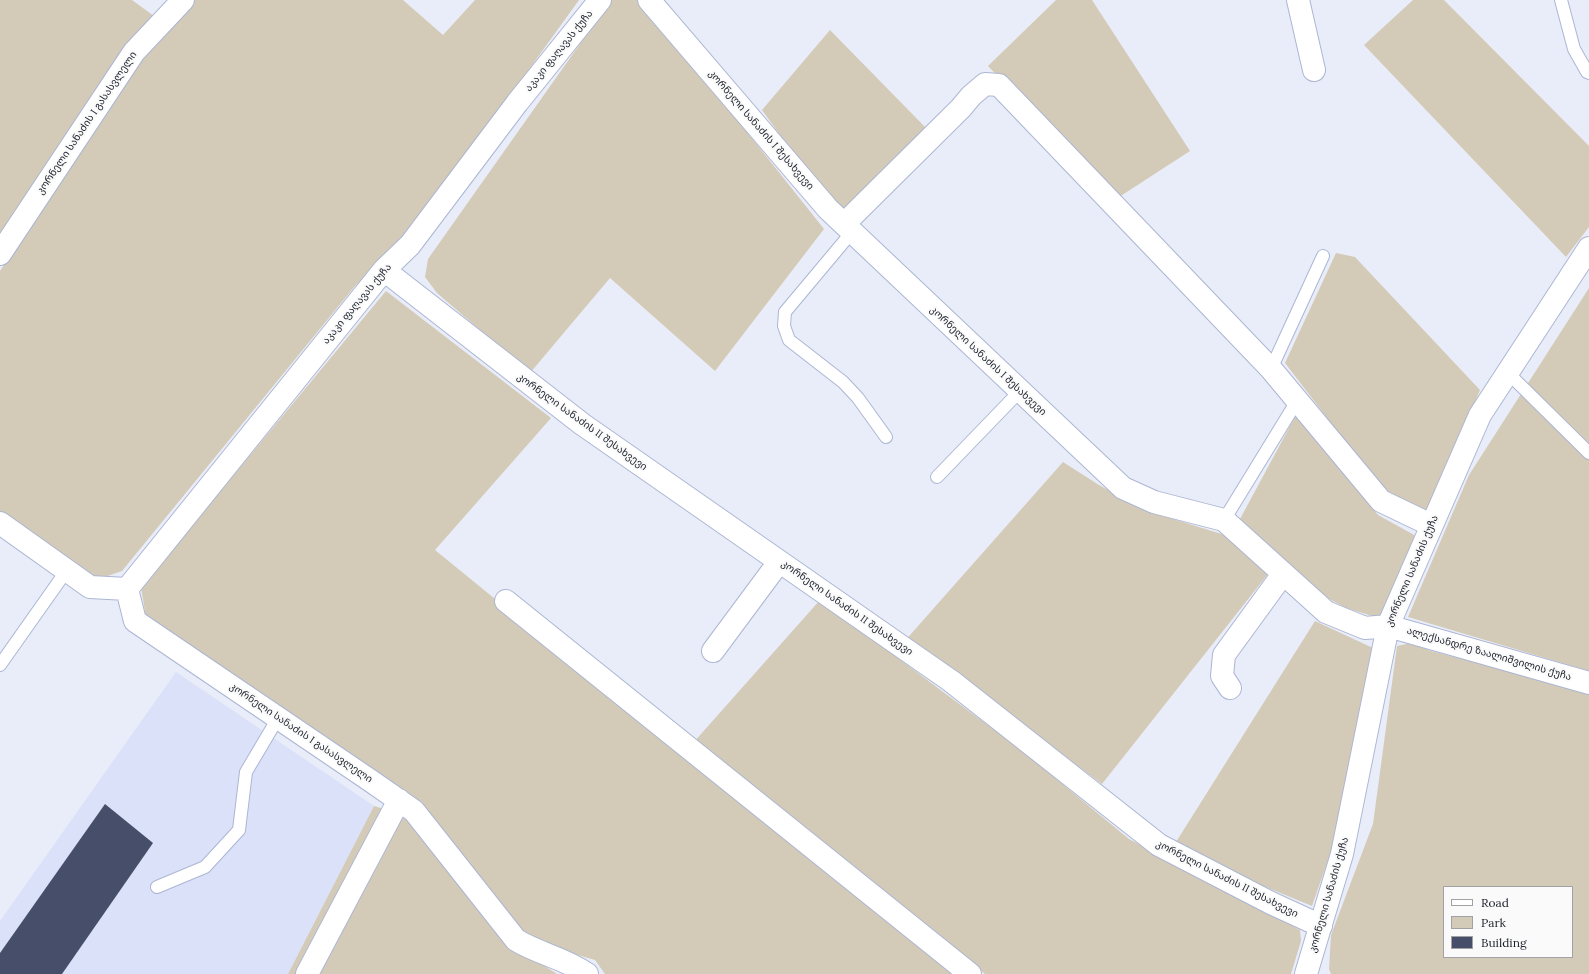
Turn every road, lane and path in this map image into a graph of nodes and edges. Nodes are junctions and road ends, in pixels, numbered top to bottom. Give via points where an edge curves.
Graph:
1 (183, 0) edge
2 (600, 0) edge
3 (649, 0) edge
4 (1298, 0) edge
5 (1561, 0) edge
6 (1314, 70) dead end
7 (1589, 73) edge
8 (848, 228) junction
9 (1589, 248) edge
10 (0, 254) edge
11 (1323, 256) dead end
12 (384, 270) junction
13 (1271, 369) junction
14 (1507, 372) junction
15 (1020, 391) junction
16 (1297, 401) junction
17 (886, 437) dead end
18 (1589, 453) edge
19 (937, 477) dead end
20 (1224, 520) junction
21 (0, 523) edge
22 (1431, 525) junction
23 (779, 562) junction
24 (67, 570) junction
25 (1283, 574) junction
26 (127, 589) junction
27 (506, 600) dead end
28 (1388, 626) junction
29 (713, 651) dead end
30 (0, 665) edge
31 (1589, 683) edge
32 (1230, 688) dead end
33 (278, 718) junction
34 (399, 800) junction
35 (157, 887) dead end
36 (1321, 926) junction
37 (306, 974) edge
38 (587, 974) edge
39 (970, 974) edge
40 (1306, 974) edge

1 - 10 street, კორნელი სანაძის I გასასვლელი via 134,52
2 - 12 street, აკაკი ფაღავას ქუჩა via 517,103 410,245
3 - 8 street, კორნელი სანაძის I შესახვევი via 828,209
4 - 6 street
5 - 7 lane via 1574,49
8 - 13 street via 971,96 985,84 999,84
8 - 15 street, კორნელი სანაძის I შესახვევი
8 - 17 lane via 785,312 784,326 790,340 843,382 858,398
9 - 14 street, კორნელი სანაძის ქუჩა
11 - 13 lane
12 - 23 street, კორნელი სანაძის II შესახვევი via 577,420
12 - 26 street, აკაკი ფაღავას ქუჩა
13 - 16 street
14 - 18 lane
14 - 22 street, კორნელი სანაძის ქუჩა via 1480,415
15 - 19 lane
15 - 20 street, კორნელი სანაძის I შესახვევი via 1123,488 1154,502
16 - 20 lane
16 - 22 street via 1381,501
20 - 25 street, კორნელი სანაძის I შესახვევი
21 - 24 street
22 - 28 street, კორნელი სანაძის ქუჩა
23 - 29 street
23 - 36 street, კორნელი სანაძის II შესახვევი via 951,681 1159,845
24 - 26 street via 90,587
24 - 30 lane
25 - 28 street, კორნელი სანაძის I შესახვევი via 1326,612 1365,628
25 - 32 street via 1224,655 1222,676
26 - 33 street, კორნელი სანაძის I გასასვლელი via 135,621
27 - 39 street
28 - 31 street, ალექსანდრე ზაალიშვილის ქუჩა
28 - 36 street, კორნელი სანაძის ქუჩა via 1342,854
33 - 34 street, კორნელი სანაძის I გასასვლელი
33 - 35 lane via 246,772 239,830 205,868
34 - 37 street
34 - 38 street, კორნელი სანაძის I გასასვლელი via 414,811 516,940 566,961
36 - 40 street, კორნელი სანაძის ქუჩა

